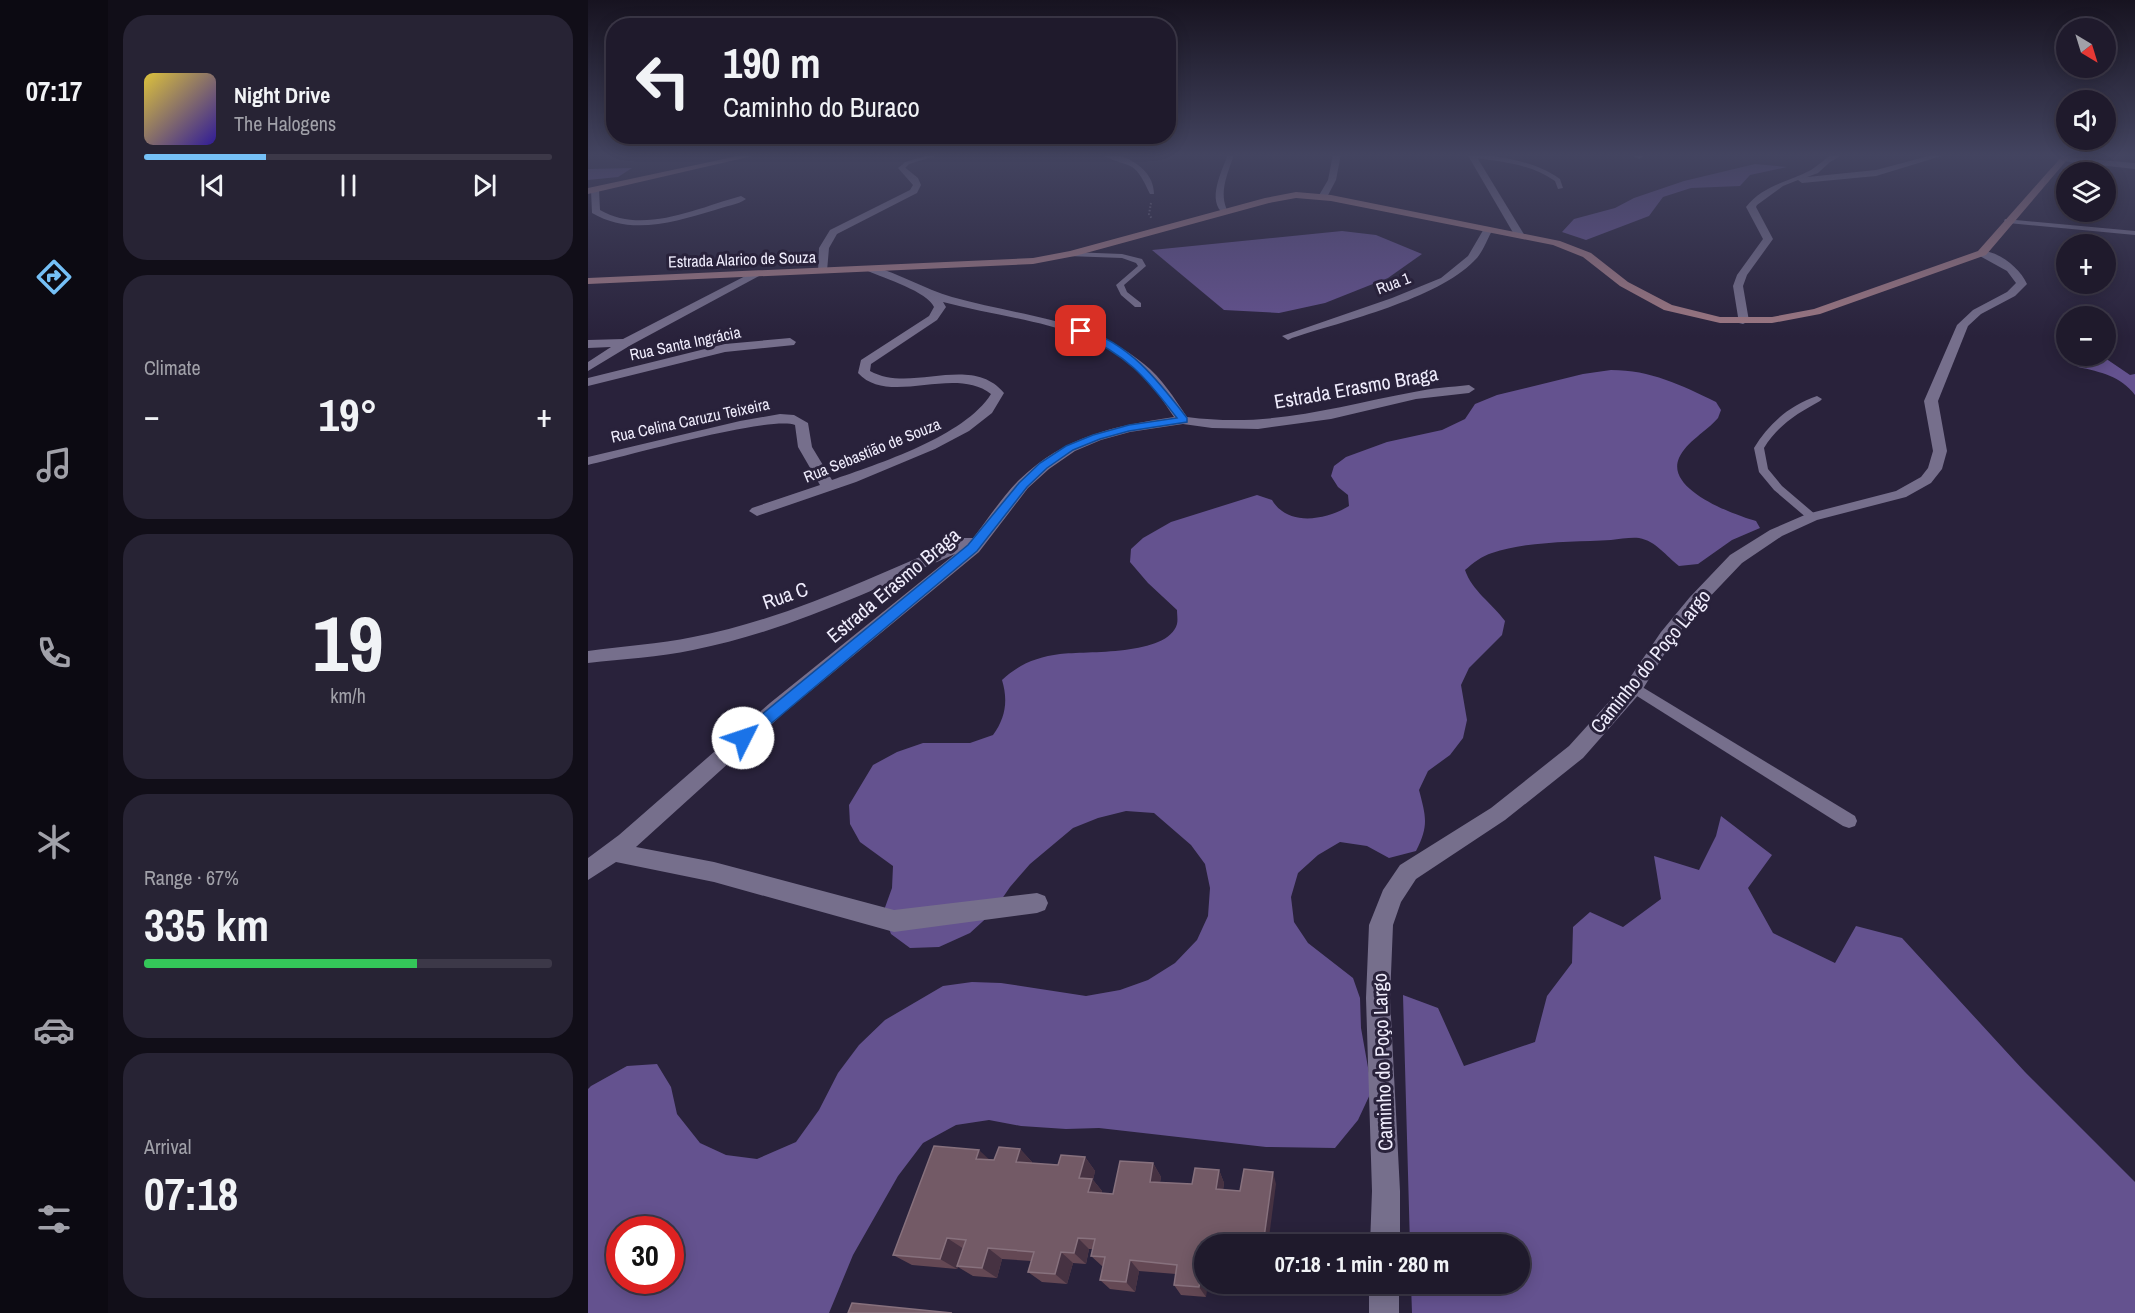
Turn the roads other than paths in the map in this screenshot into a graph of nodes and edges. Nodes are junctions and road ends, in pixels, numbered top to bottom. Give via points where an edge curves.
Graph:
1 (600, 215) edge
2 (682, 215) edge
3 (868, 215) edge
4 (1212, 215) edge
5 (1414, 215) edge
6 (1508, 215) edge
7 (1755, 215) edge
8 (2013, 215) edge
9 (2008, 221) junction
10 (1488, 230) junction
11 (2135, 233) edge
12 (1520, 236) junction
13 (1982, 253) junction
14 (1071, 254) junction
15 (872, 269) junction
16 (822, 271) junction
17 (754, 274) junction
18 (588, 281) edge
19 (921, 289) junction
20 (1137, 305) dead end
21 (1743, 321) junction
22 (1288, 336) dead end
23 (627, 342) junction
24 (790, 342) dead end
25 (588, 344) edge
26 (588, 367) edge
27 (588, 382) edge
28 (1469, 389) dead end
29 (1817, 399) dead end
30 (1183, 420) junction
31 (588, 461) edge
32 (828, 486) junction
33 (757, 511) dead end
34 (1812, 517) junction
35 (984, 534) junction
36 (588, 657) edge
37 (1634, 687) junction
38 (1850, 821) dead end
39 (612, 852) junction
40 (588, 870) edge
41 (1037, 903) dead end
42 (1385, 1234) edge
43 (1384, 1294) edge
44 (1384, 1313) edge

1 - 2 street via 631,222
3 - 16 street via 833,232 824,248
4 - 14 main road, Estrada Alarico de Souza
5 - 10 main road, Estrada Alarico de Souza
6 - 12 street
7 - 21 street via 1768,239 1738,286
8 - 9 main road
9 - 11 lane
9 - 13 main road
10 - 12 main road, Estrada Alarico de Souza
10 - 22 street, Rua 1 via 1473,258 1445,280
12 - 21 main road, Estrada Alarico de Souza via 1556,243 1587,255 1624,284 1668,308
13 - 21 main road, Estrada Alarico de Souza via 1816,312
13 - 34 street, Caminho do Poço Largo via 2012,269 2022,284 1963,325 1932,401 1940,451 1935,469 1926,480 1901,494
14 - 15 main road, Estrada Alarico de Souza via 1033,261
14 - 20 lane via 1122,256 1139,261 1142,266 1120,285
15 - 16 main road, Estrada Alarico de Souza
15 - 19 street
16 - 17 main road, Estrada Alarico de Souza
17 - 18 main road, Estrada Alarico de Souza
17 - 23 street
19 - 30 street via 955,302 1055,323 1105,342 1139,365
19 - 32 street, Rua Sebastião de Souza via 937,300 940,307 933,318 865,363 864,373 874,380 889,382 982,381 998,393 997,400 979,418 919,452
23 - 25 street
23 - 26 street
24 - 27 street, Rua Santa Ingrácia via 715,350
28 - 30 street, Estrada Erasmo Braga via 1258,425
29 - 34 lane via 1768,431 1759,448 1763,470
30 - 35 street, Estrada Erasmo Braga via 1129,428 1070,448 1023,485
31 - 32 street, Rua Celina Caruzu Teixeira via 740,425 789,418 801,423 805,447
32 - 33 street, Rua Sebastião de Souza
34 - 37 street, Caminho do Poço Largo via 1776,533 1736,559 1667,636
35 - 36 street, Rua C via 882,580 751,629 692,644
35 - 39 street, Estrada Erasmo Braga via 973,548 786,701
37 - 38 lane
37 - 42 street, Caminho do Poço Largo via 1576,752 1498,814 1408,872 1391,897 1381,925 1378,998
39 - 40 street, Estrada Erasmo Braga
39 - 41 street via 714,872 894,921
43 - 44 street

